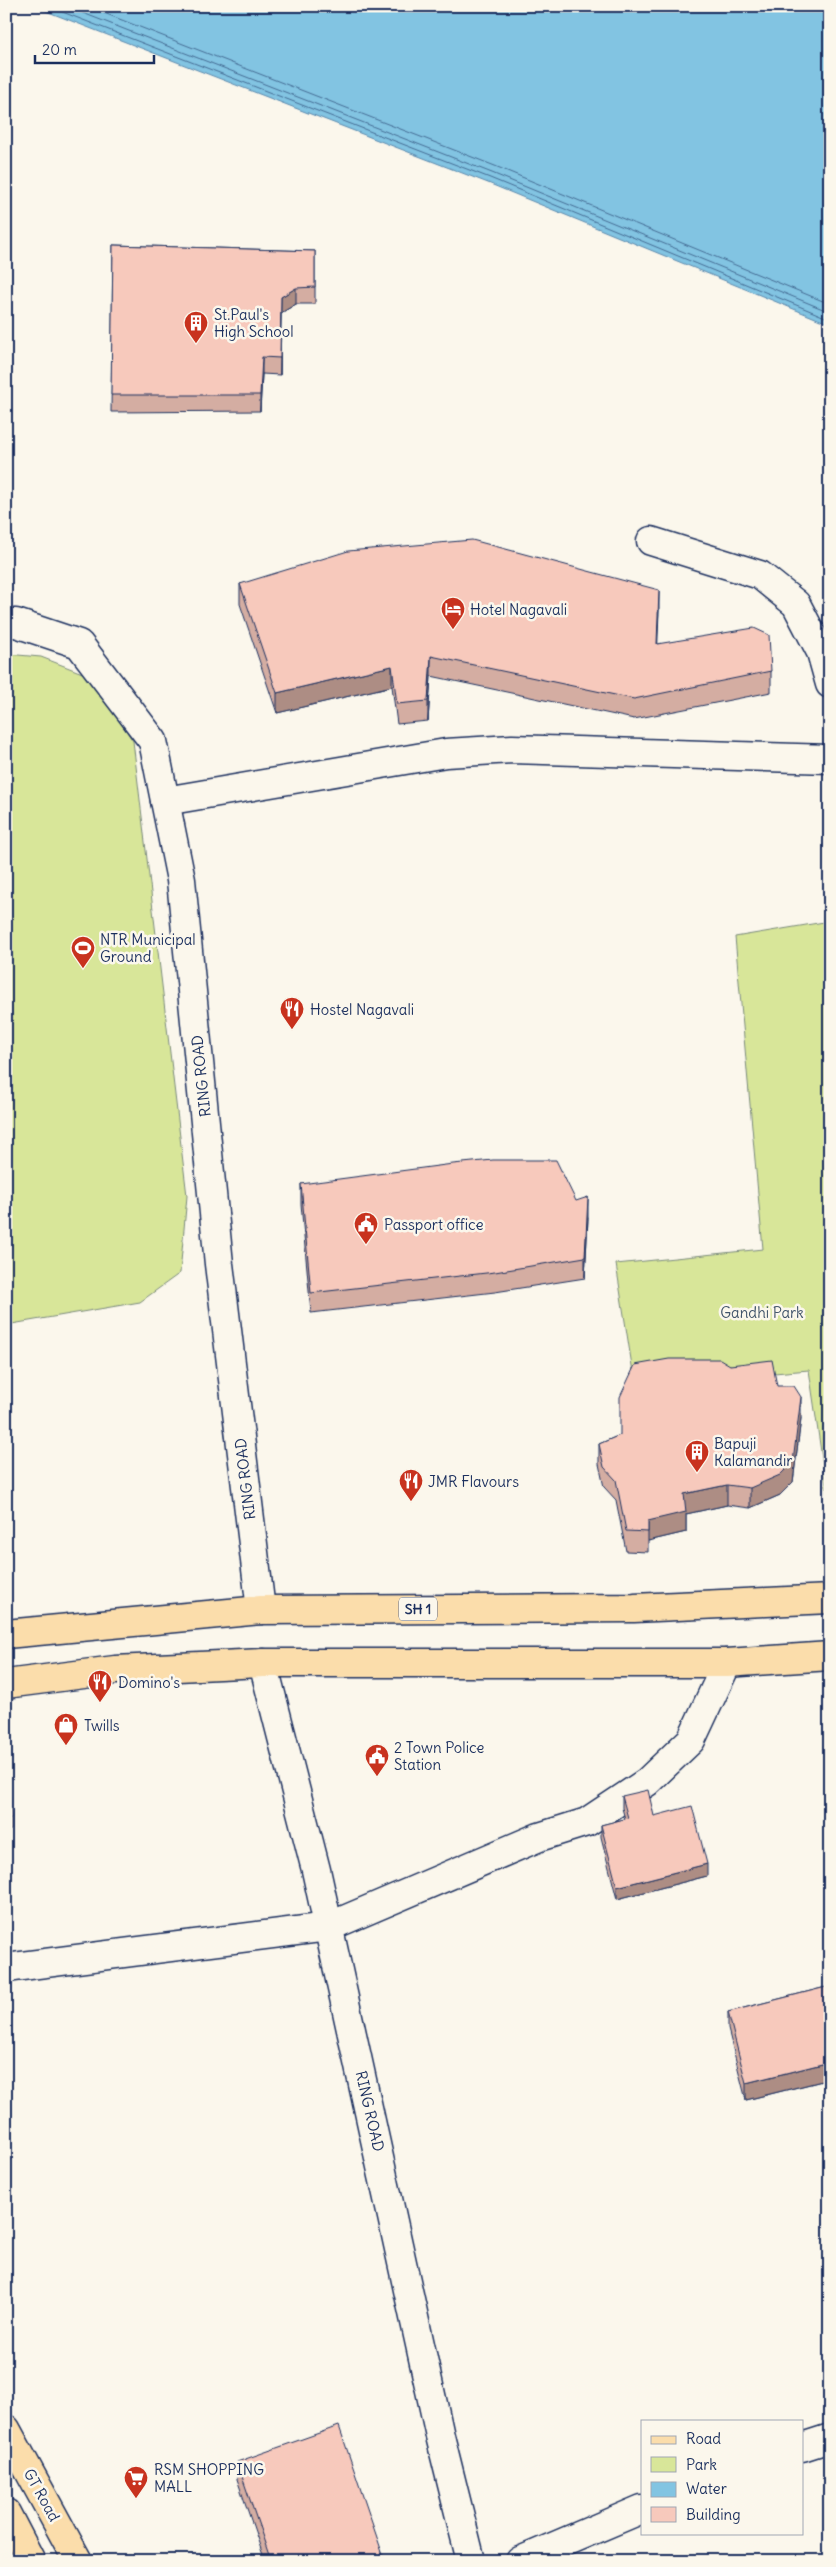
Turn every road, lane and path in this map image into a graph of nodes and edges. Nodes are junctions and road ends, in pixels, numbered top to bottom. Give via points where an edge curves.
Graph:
1 (651, 541) dead end
2 (6, 623) edge
3 (830, 684) edge
4 (830, 759) edge
5 (165, 801) junction
6 (830, 1599) edge
7 (261, 1610) junction
8 (6, 1634) edge
9 (830, 1656) edge
10 (263, 1663) junction
11 (728, 1663) junction
12 (6, 1684) edge
13 (328, 1927) junction
14 (6, 1968) edge
15 (6, 2429) edge
16 (830, 2438) edge
17 (804, 2446) edge
18 (641, 2509) edge
19 (6, 2513) edge
20 (31, 2561) edge
21 (78, 2561) edge
22 (471, 2561) edge
23 (520, 2561) edge

1 - 3 street via 760,575 789,598 796,604 821,652
2 - 5 street, RING ROAD via 79,644 153,741
4 - 5 street via 512,749 446,753
5 - 7 street, RING ROAD via 181,880 219,1264
6 - 7 main road, SH 1 via 634,1608
7 - 8 main road, SH 1
9 - 11 main road
10 - 11 main road
10 - 12 main road via 115,1670
10 - 13 street, RING ROAD
11 - 13 street via 691,1740 647,1782 587,1822 539,1837
13 - 14 street
13 - 22 street, RING ROAD via 440,2436
15 - 21 main road, GT Road
16 - 17 street
18 - 23 street
19 - 20 main road

